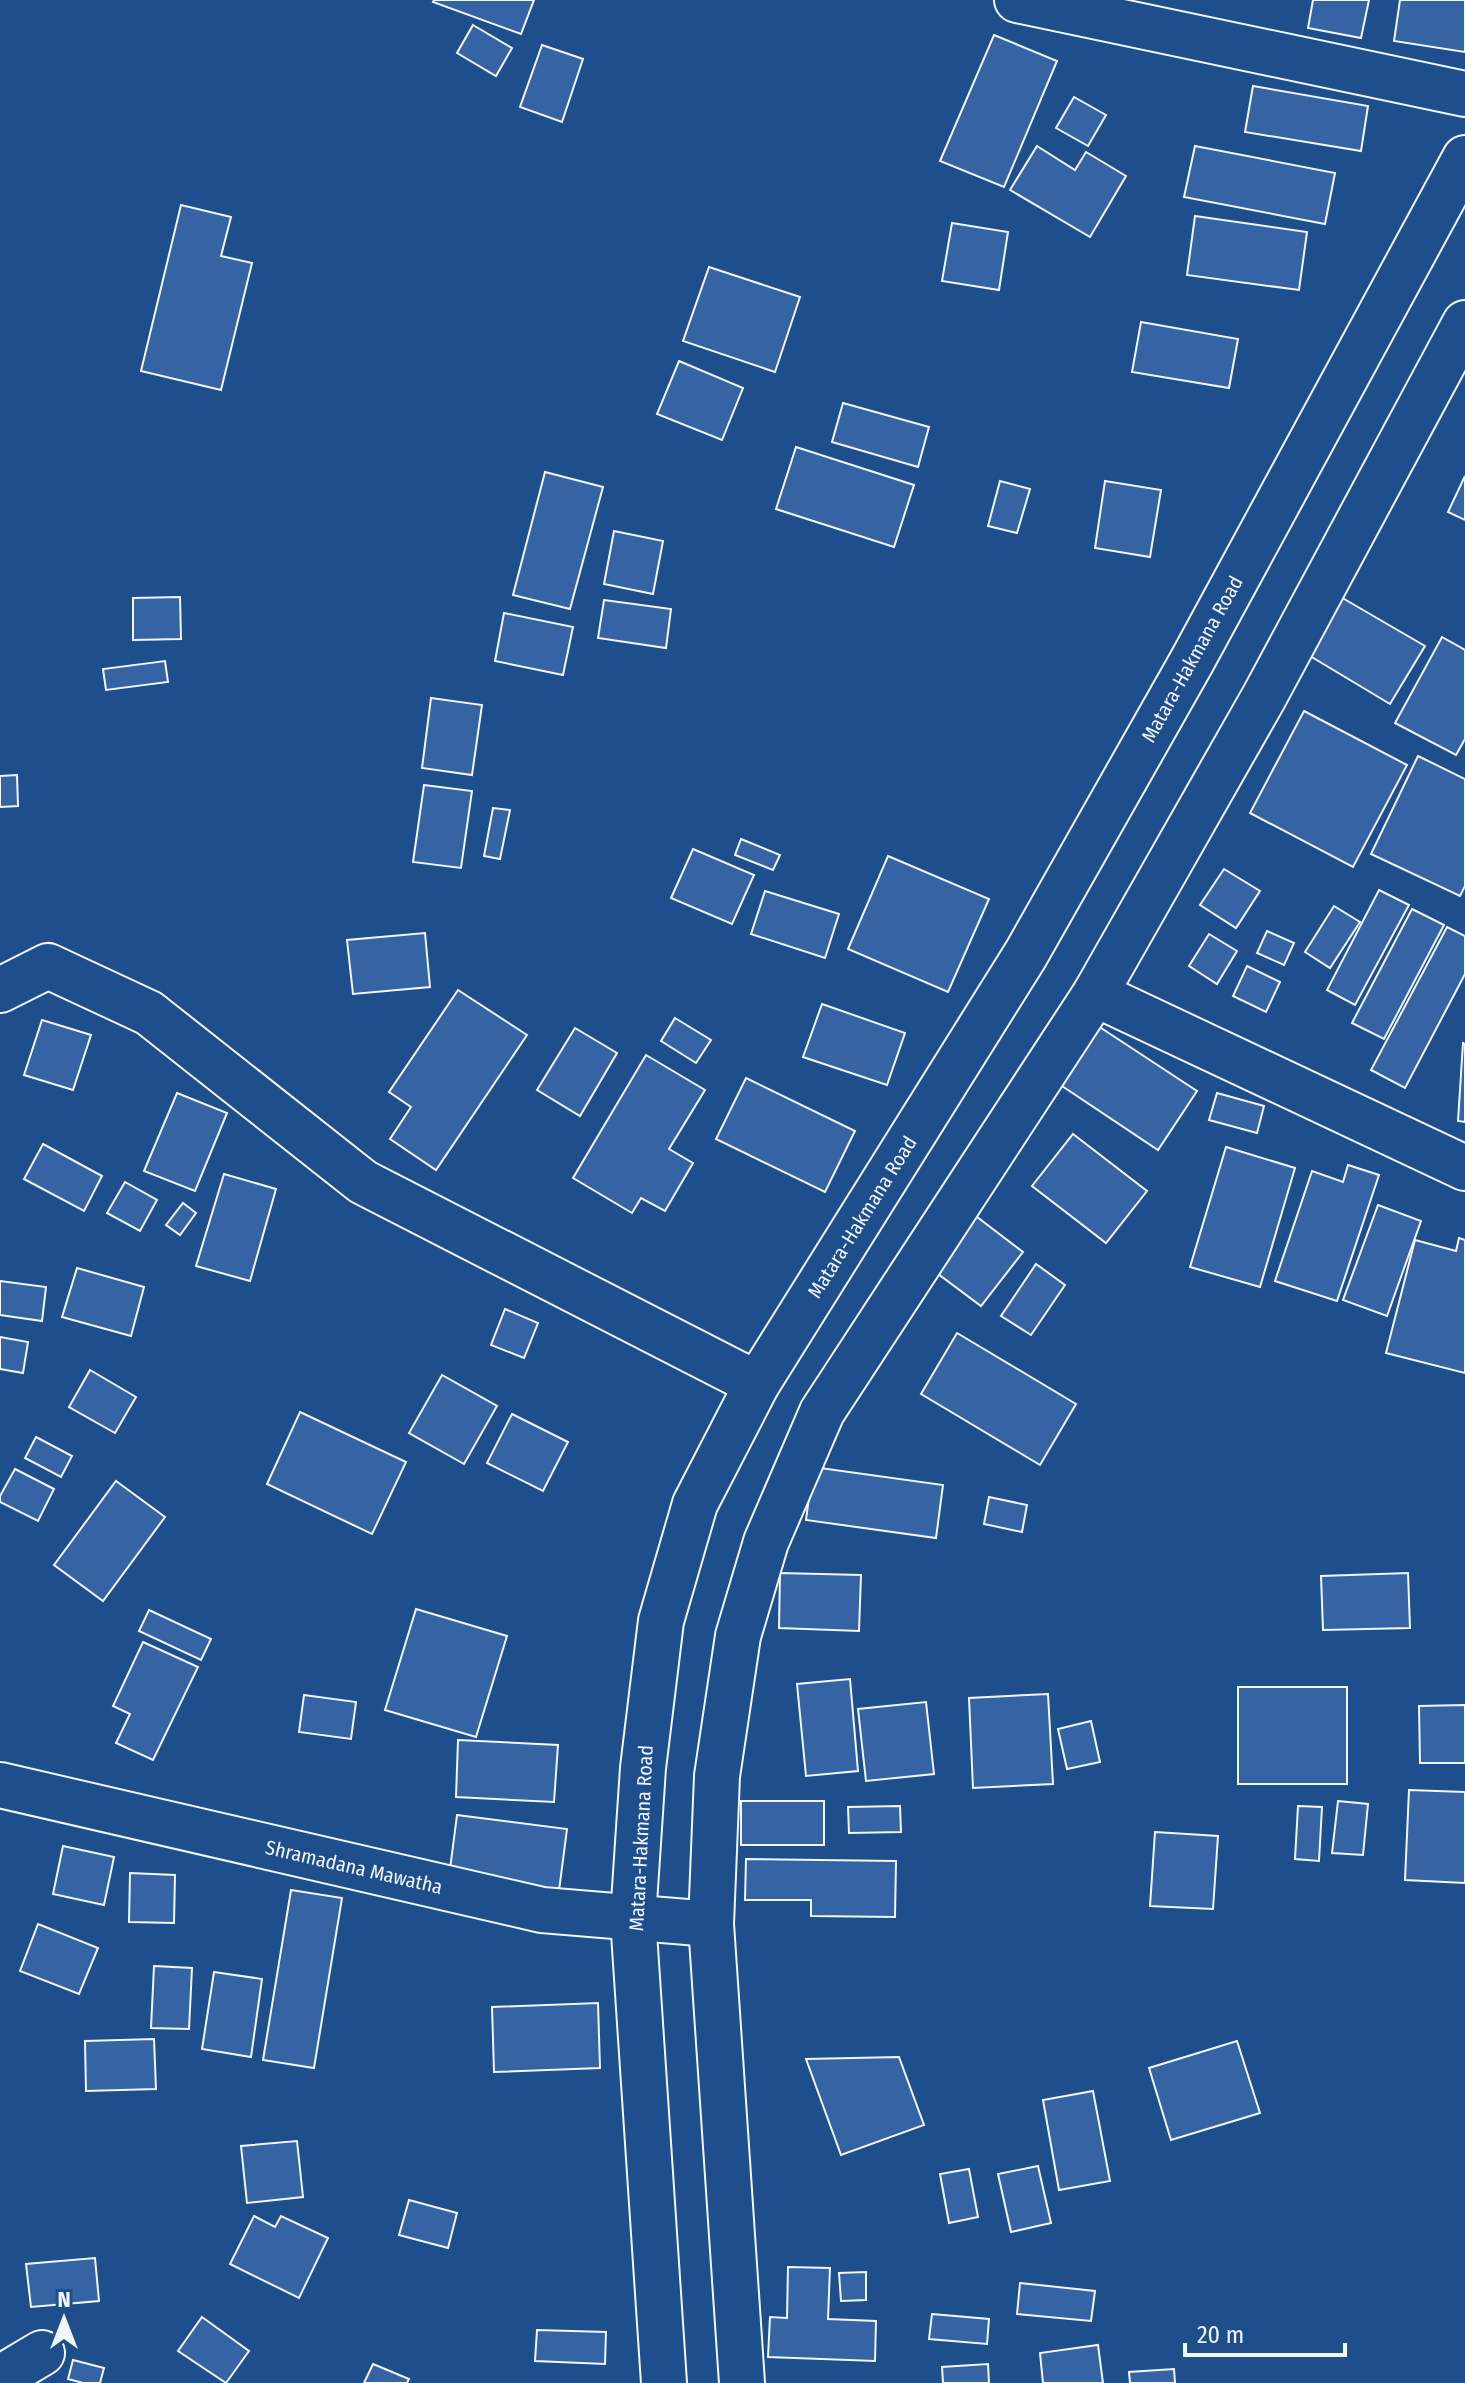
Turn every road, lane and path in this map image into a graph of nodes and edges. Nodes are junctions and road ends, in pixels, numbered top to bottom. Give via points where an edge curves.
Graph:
1 (1017, 0) edge
2 (1465, 94) edge
3 (1465, 158) edge
4 (1465, 323) edge
5 (0, 990) edge
6 (1095, 994) junction
7 (1465, 1168) edge
8 (757, 1384) junction
9 (0, 1785) edge
10 (633, 1918) junction
11 (711, 1924) junction
12 (42, 2353) dead end
13 (0, 2378) edge
14 (664, 2383) edge
15 (742, 2383) edge

1 - 2 main road
3 - 8 main road, Matara-Hakmana Road via 1026,954
4 - 6 main road via 1264,697
5 - 8 main road via 48,966 149,1013 363,1182
6 - 7 main road
6 - 11 main road via 822,1412 766,1542 738,1636 720,1760
8 - 10 main road, Matara-Hakmana Road via 695,1504 661,1621 643,1768
9 - 10 main road, Shramadana Mawatha via 542,1910
10 - 11 main road, Shramadana Mawatha
10 - 14 main road, Matara-Hakmana Road
11 - 15 main road
12 - 13 main road

